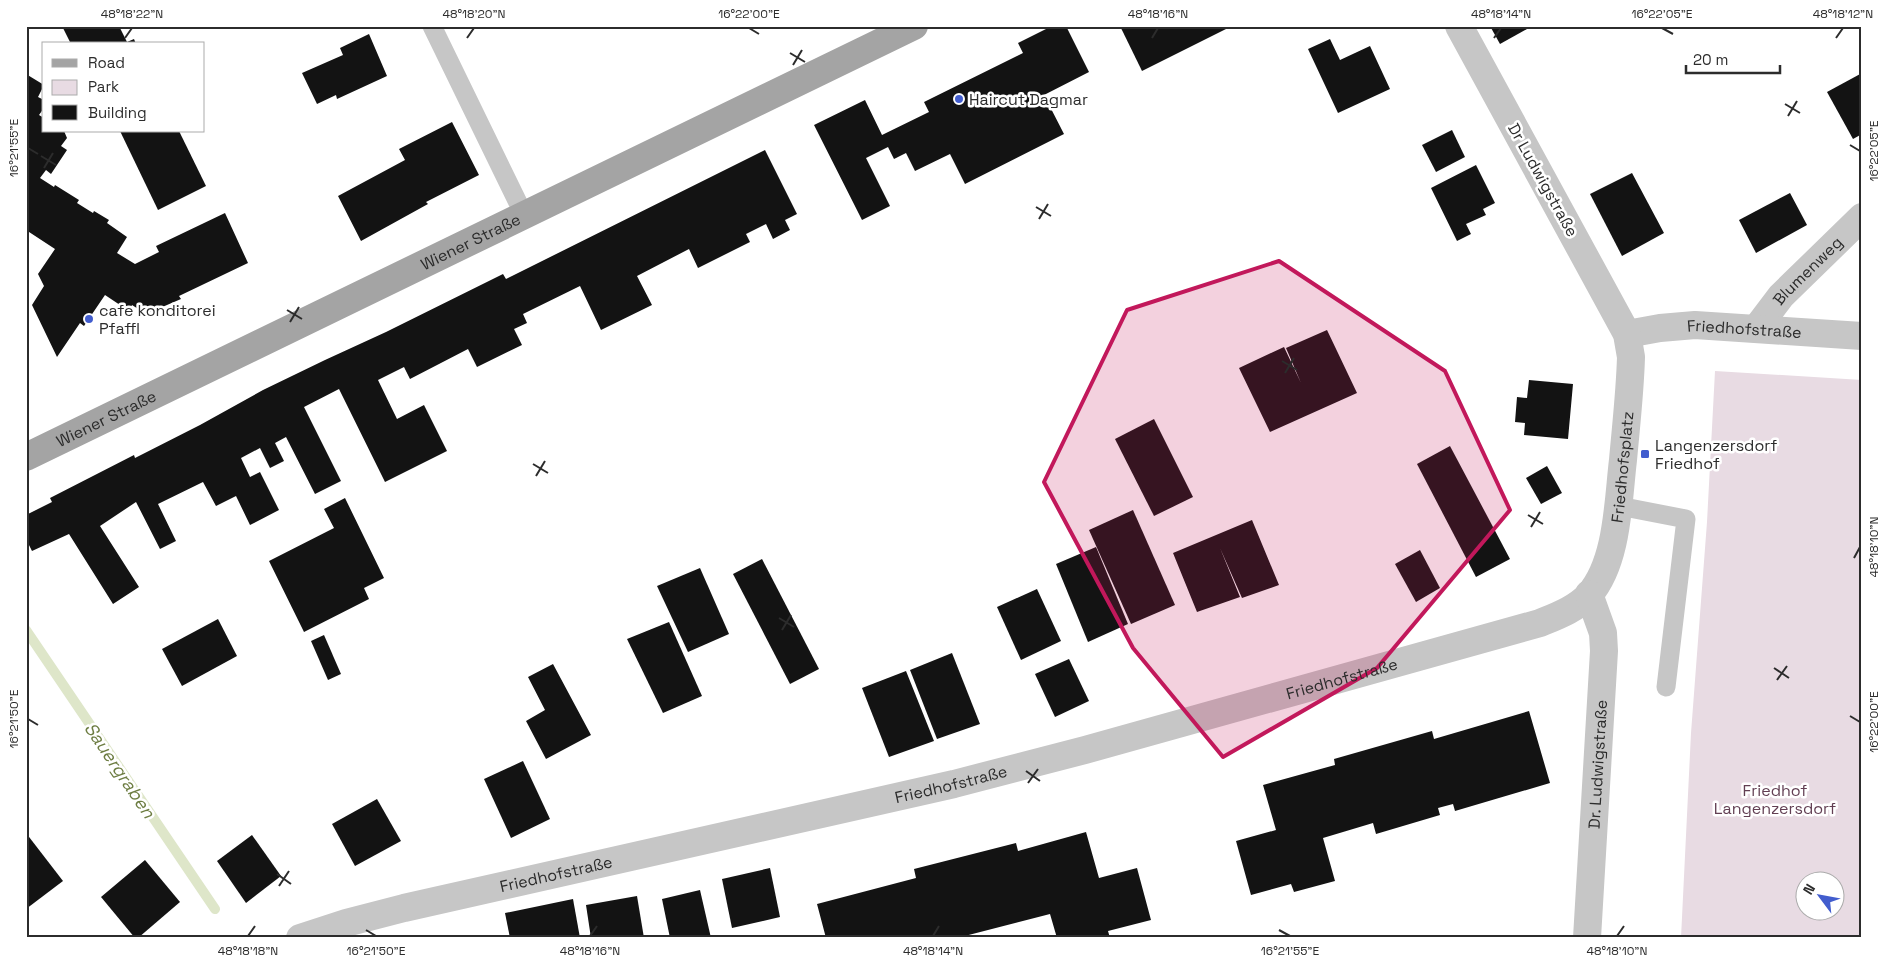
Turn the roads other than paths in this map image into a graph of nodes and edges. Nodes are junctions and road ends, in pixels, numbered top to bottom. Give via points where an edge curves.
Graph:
1 (432, 26) edge
2 (914, 26) edge
3 (1459, 26) edge
4 (524, 216) junction
5 (1862, 217) edge
6 (1756, 329) junction
7 (1627, 334) junction
8 (1862, 336) edge
9 (26, 457) edge
10 (1619, 506) junction
11 (1590, 594) junction
12 (1666, 687) dead end
13 (300, 938) edge
14 (1588, 938) edge

1 - 4 lane
2 - 4 main road, Wiener Straße
3 - 7 street, Dr Ludwigstraße
4 - 9 main road, Wiener Straße
5 - 6 street, Blumenweg via 1780,296
6 - 7 street, Friedhofstraße via 1695,325
6 - 8 street, Friedhofstraße
7 - 10 street, Friedhofsplatz via 1632,357
10 - 11 street, Friedhofsplatz via 1609,557
10 - 12 lane via 1686,519
11 - 13 street, Friedhofstraße via 1575,606 1540,623 1085,750 896,798 404,908
11 - 14 street, Dr. Ludwigstraße via 1603,633 1604,651

